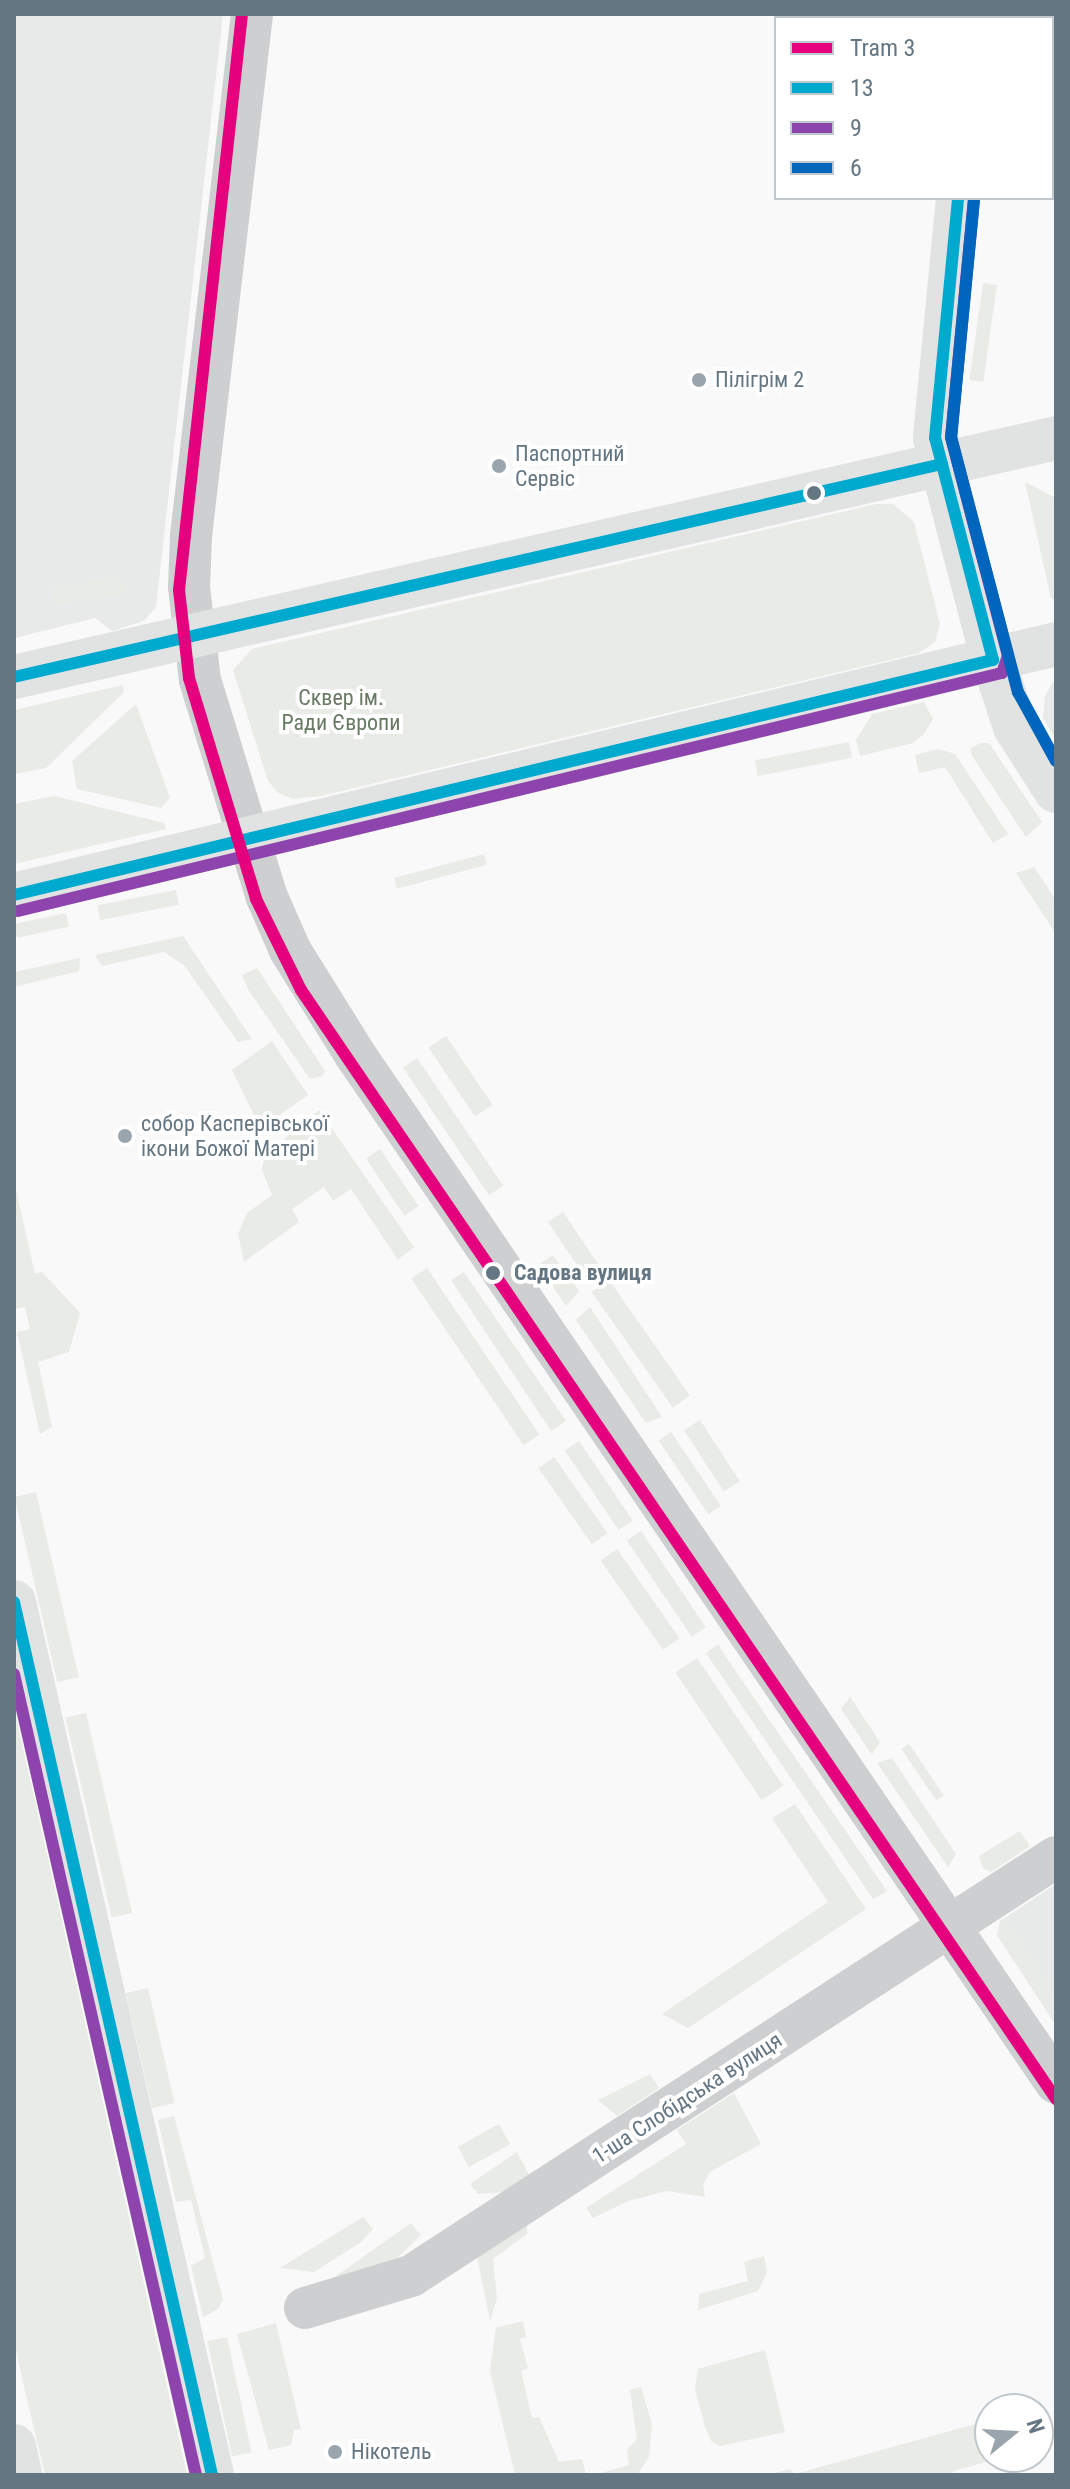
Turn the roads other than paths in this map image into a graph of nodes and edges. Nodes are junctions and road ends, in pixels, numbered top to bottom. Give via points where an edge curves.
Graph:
1 (252, 14) edge
2 (958, 200) edge
3 (1056, 438) edge
4 (942, 464) junction
5 (192, 636) junction
6 (1056, 644) edge
7 (993, 660) junction
8 (14, 677) edge
9 (1056, 791) edge
10 (246, 839) junction
11 (14, 895) edge
12 (14, 1602) edge
13 (1056, 1857) edge
14 (950, 1927) junction
15 (1056, 2083) edge
16 (305, 2308) dead end
17 (14, 2446) edge
18 (20, 2475) edge
19 (212, 2475) edge

1 - 5 street via 191,536
2 - 4 main road via 934,415
3 - 4 main road
4 - 5 main road
4 - 7 main road
5 - 8 main road
5 - 10 street
6 - 7 main road
7 - 9 main road via 1015,727
7 - 10 main road
10 - 11 main road
10 - 14 street via 290,950 354,1053
12 - 19 main road
13 - 14 street, 1-ша Слобідська вулиця
14 - 15 street
14 - 16 street, 1-ша Слобідська вулиця via 411,2276
17 - 18 main road

